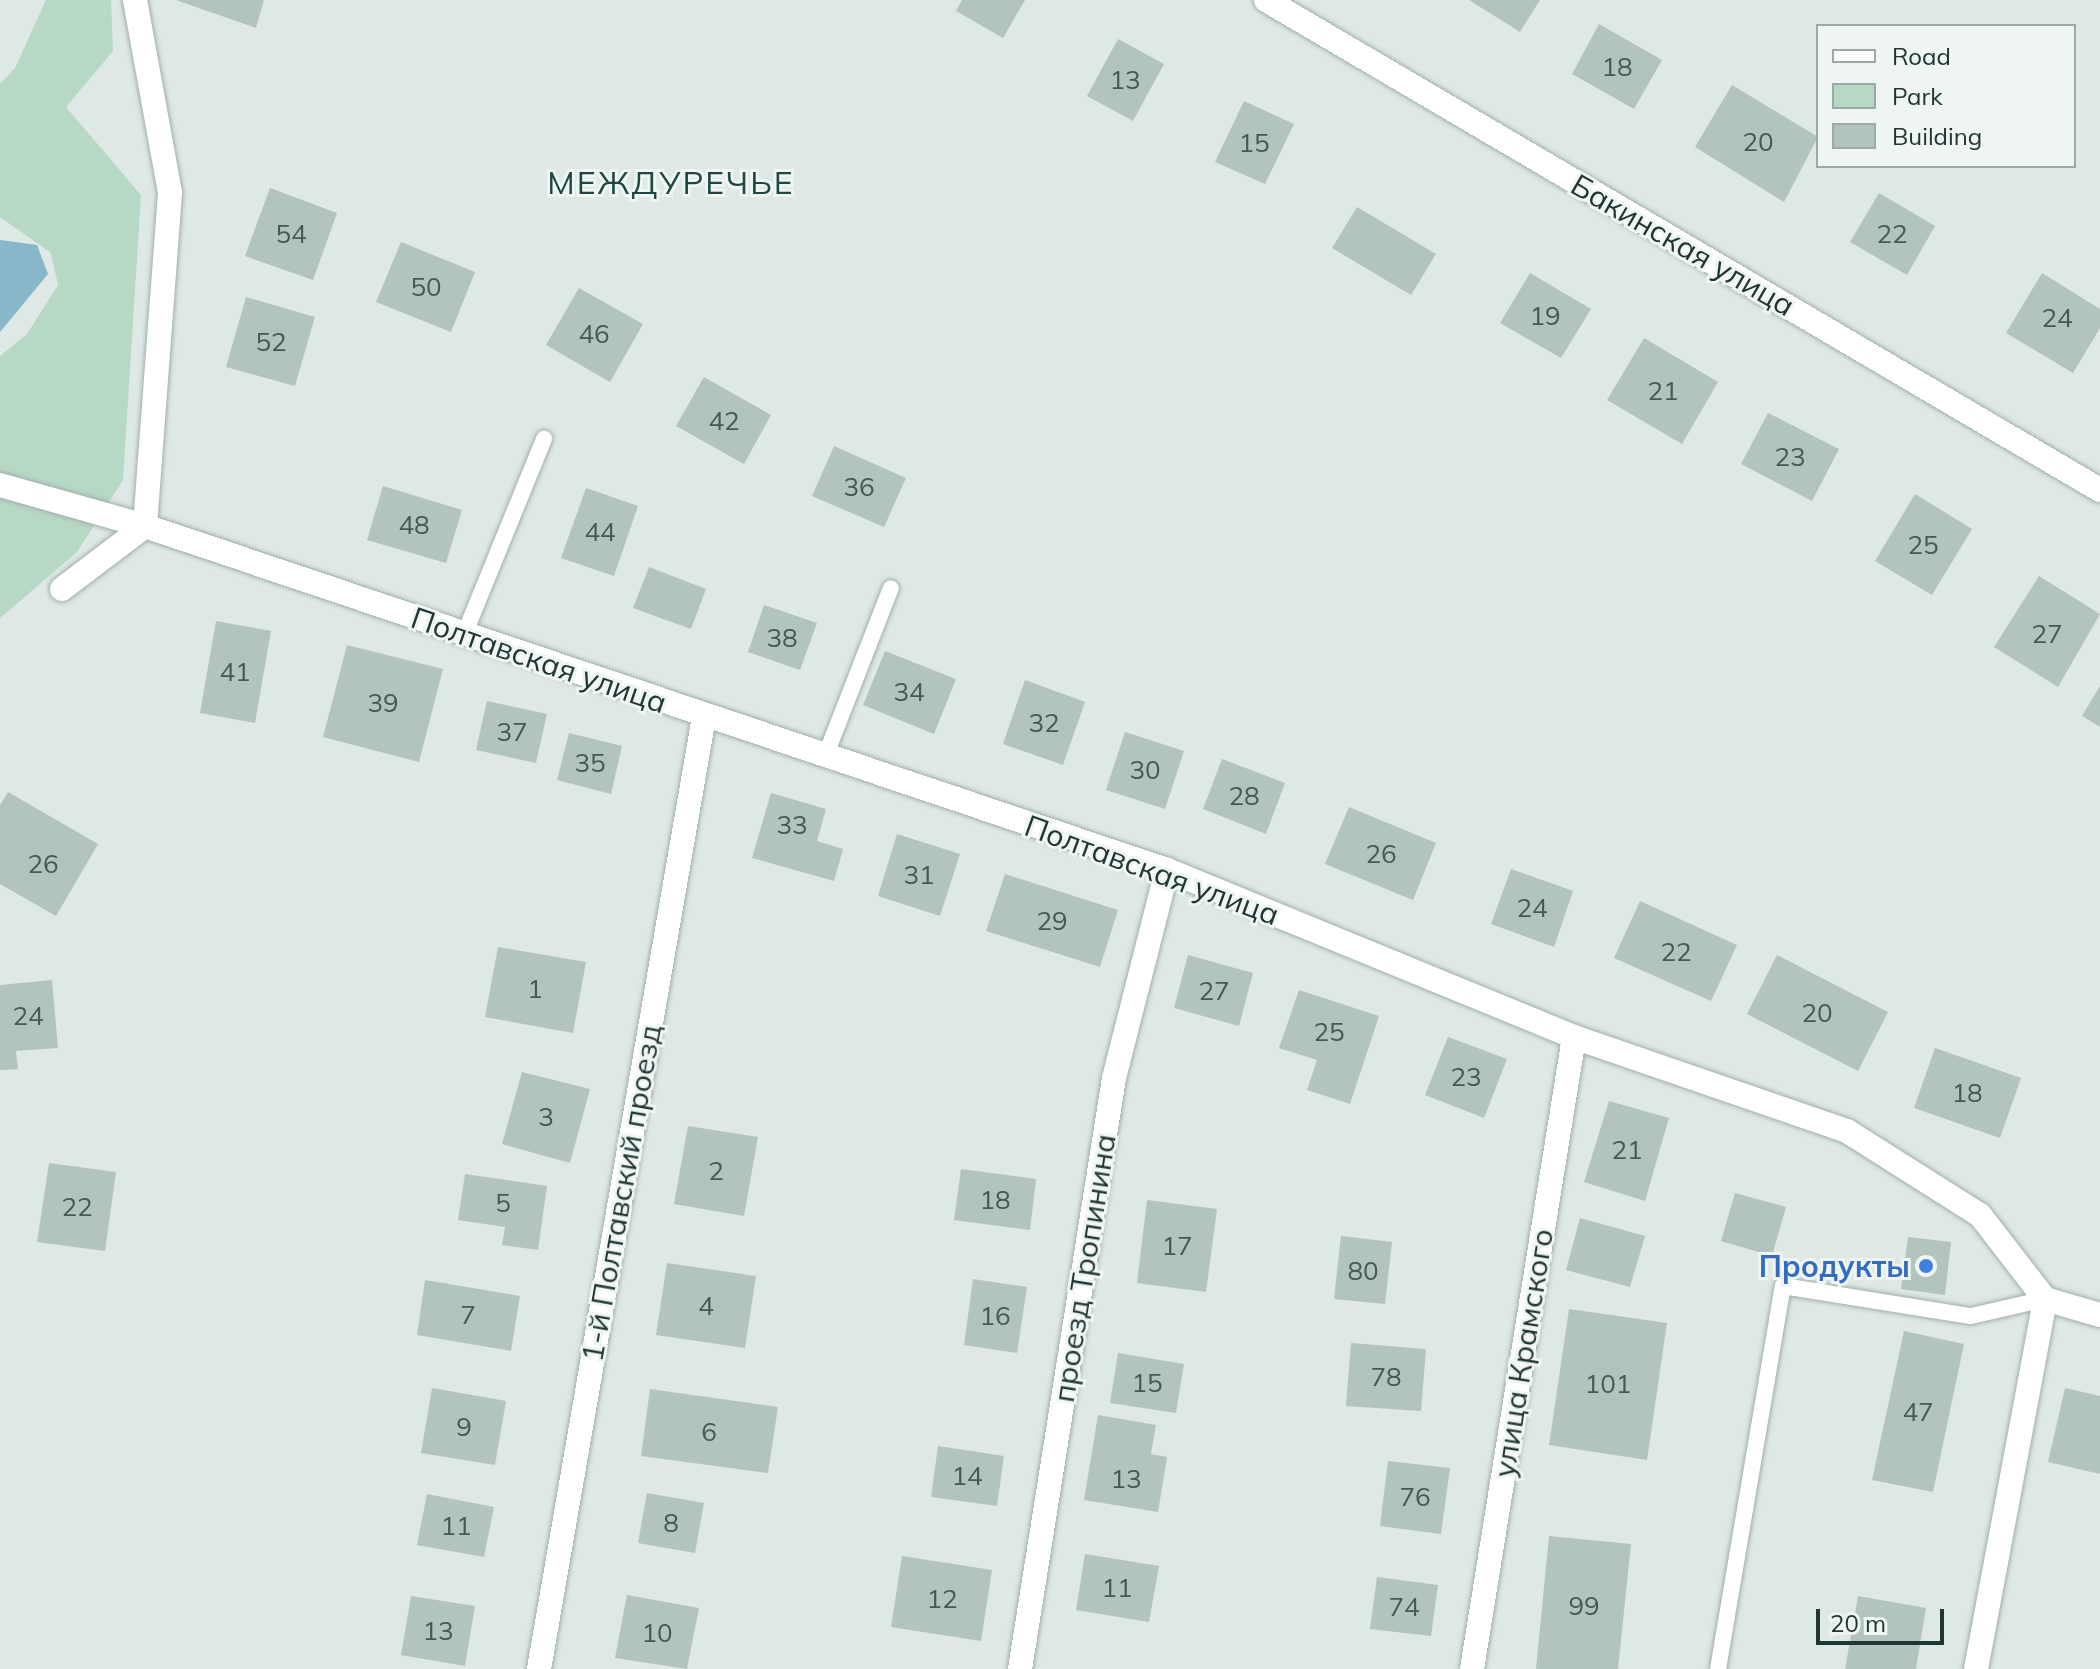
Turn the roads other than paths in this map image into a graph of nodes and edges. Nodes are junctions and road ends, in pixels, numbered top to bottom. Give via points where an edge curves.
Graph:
1 (135, 0) edge
2 (1266, 0) edge
3 (544, 439) dead end
4 (0, 485) edge
5 (2100, 490) edge
6 (145, 526) junction
7 (891, 588) dead end
8 (62, 589) dead end
9 (464, 635) junction
10 (704, 717) junction
11 (825, 757) junction
12 (1167, 870) junction
13 (1574, 1037) junction
14 (2045, 1299) junction
15 (2100, 1315) edge
16 (539, 1669) edge
17 (1020, 1669) edge
18 (1472, 1669) edge
19 (1718, 1669) edge
20 (1976, 1669) edge

1 - 6 street via 170,193
2 - 5 street, Бакинская улица
3 - 9 lane
4 - 6 street, Полтавская улица
6 - 8 street
6 - 9 street, Полтавская улица
7 - 11 lane
9 - 10 street, Полтавская улица
10 - 11 street, Полтавская улица
10 - 16 street, 1-й Полтавский проезд
11 - 12 street, Полтавская улица
12 - 13 street, Полтавская улица
12 - 17 street, проезд Тропинина via 1114,1078
13 - 14 street, Полтавская улица via 1847,1131 1980,1215
13 - 18 street, улица Крамского
14 - 15 street
14 - 19 lane via 1971,1316 1783,1286
14 - 20 street

